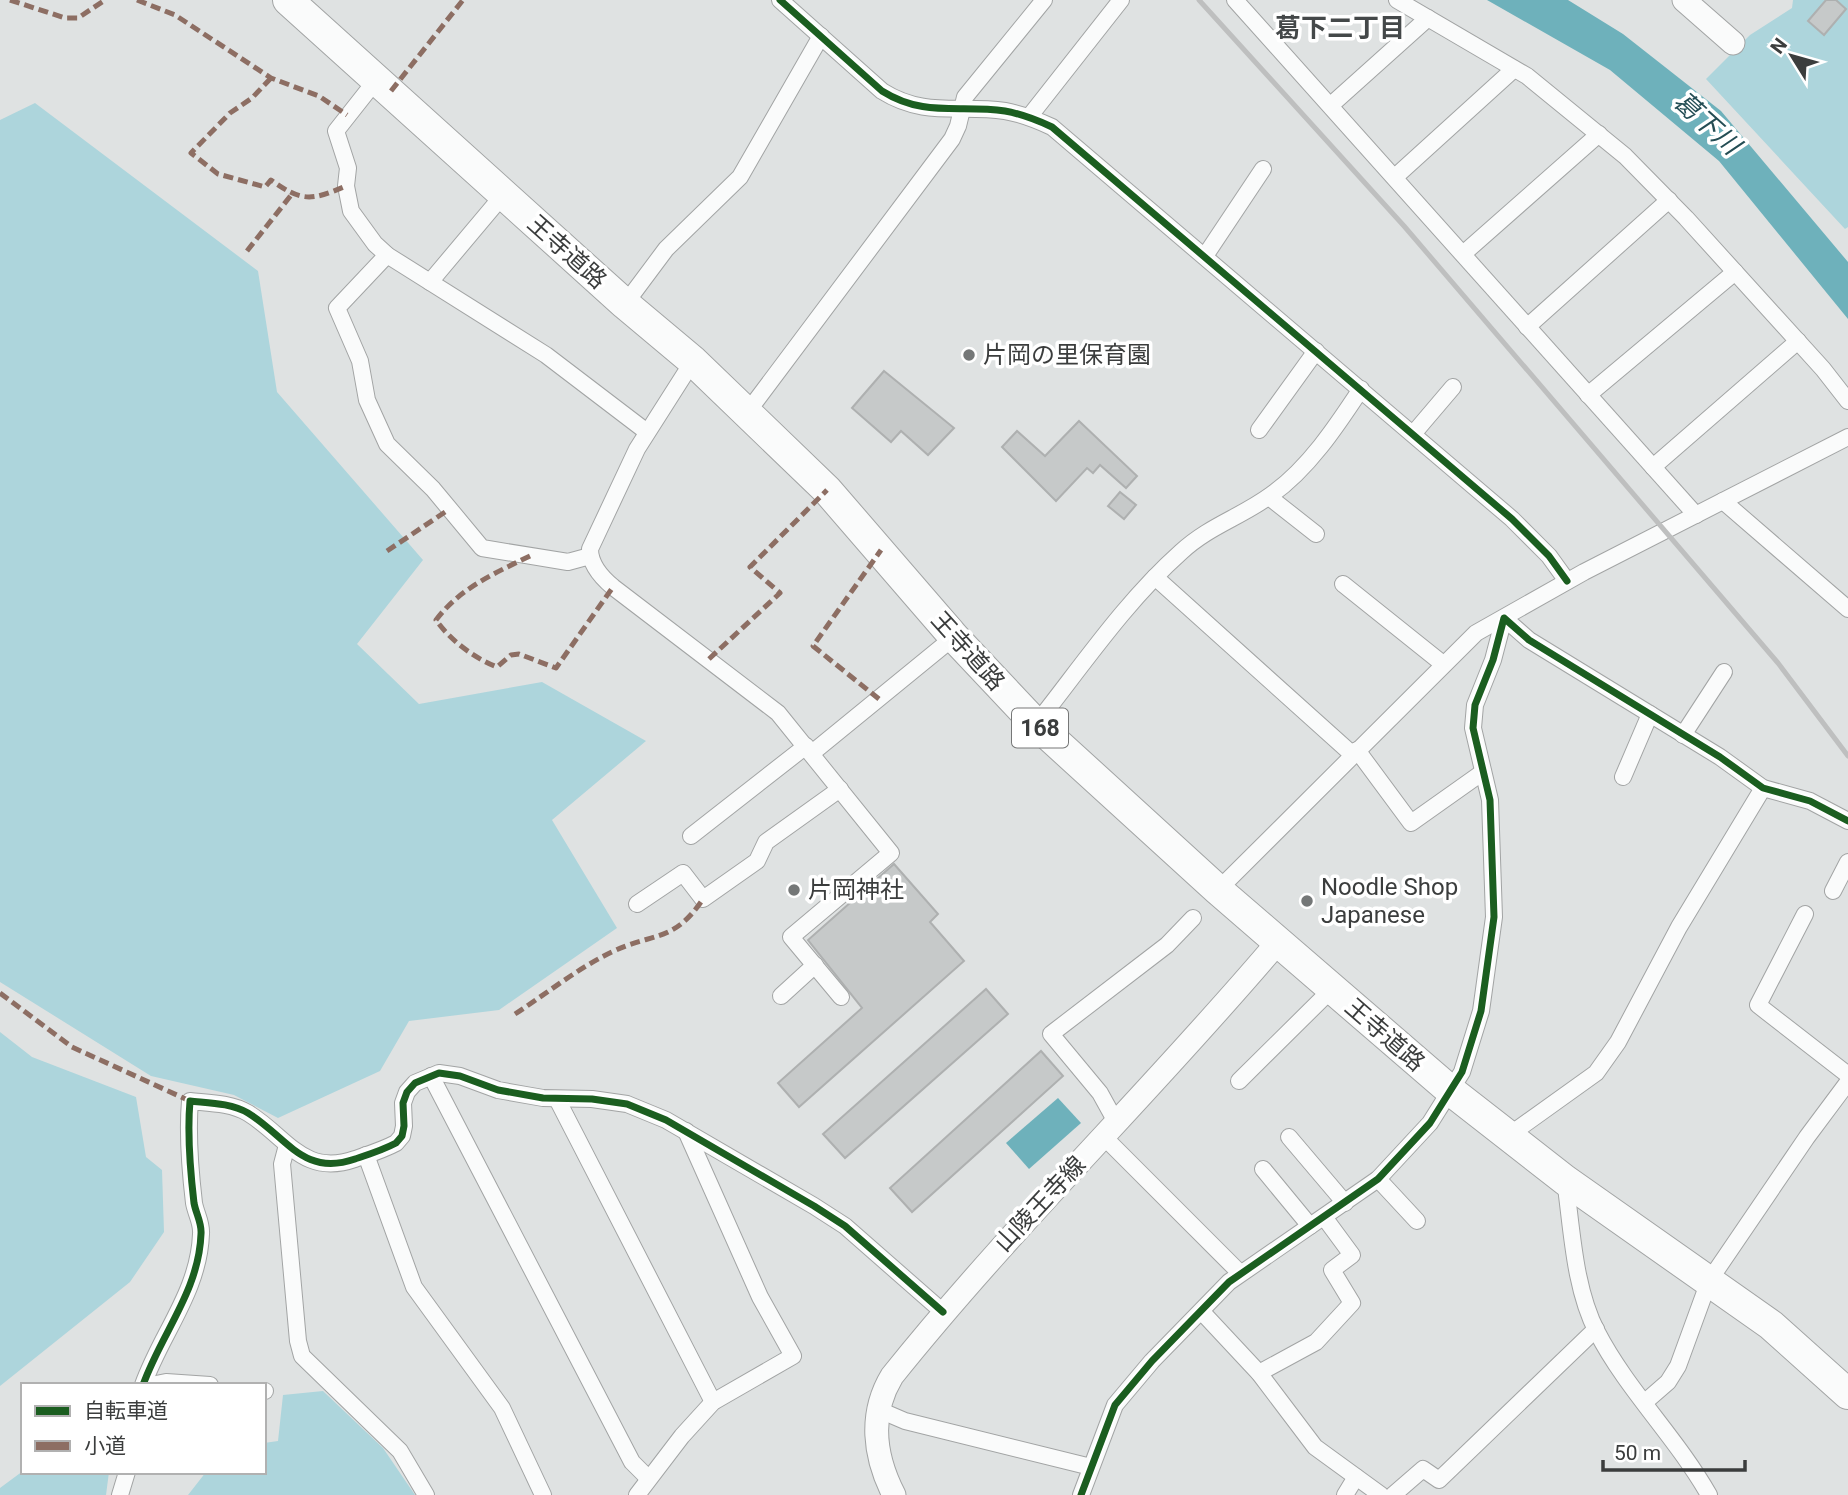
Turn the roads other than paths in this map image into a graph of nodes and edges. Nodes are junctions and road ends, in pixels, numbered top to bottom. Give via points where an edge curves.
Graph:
1 (288, 0) edge
2 (780, 0) edge
3 (1044, 0) edge
4 (1121, 0) edge
5 (1235, 0) edge
6 (1397, 0) edge
7 (1684, 0) edge
8 (1428, 18) junction
9 (821, 36) junction
10 (1733, 43) dead end
11 (1514, 69) junction
12 (377, 79) junction
13 (1331, 105) junction
14 (962, 111) junction
15 (1029, 117) junction
16 (1599, 134) junction
17 (1263, 169) dead end
18 (1395, 177) junction
19 (504, 194) junction
20 (1669, 200) junction
21 (1463, 254) junction
22 (387, 255) junction
23 (1205, 256) junction
24 (1735, 272) junction
25 (430, 282) junction
26 (625, 304) junction
27 (1527, 327) junction
28 (1798, 341) junction
29 (1316, 351) junction
30 (693, 361) junction
31 (1453, 387) dead end
32 (1361, 390) junction
33 (1588, 395) junction
34 (1848, 401) edge
35 (746, 414) junction
36 (1259, 430) dead end
37 (647, 432) junction
38 (1413, 434) junction
39 (1848, 438) edge
40 (1653, 467) junction
41 (1269, 497) junction
42 (1723, 501) junction
43 (1696, 515) junction
44 (1316, 534) dead end
45 (590, 556) junction
46 (1155, 578) junction
47 (1567, 581) junction
48 (1343, 584) dead end
49 (1848, 609) edge
50 (1503, 618) junction
51 (954, 637) junction
52 (1443, 664) junction
53 (1724, 672) dead end
54 (1650, 714) junction
55 (1036, 724) junction
56 (1683, 735) junction
57 (809, 749) junction
58 (1355, 752) junction
59 (1483, 772) junction
60 (1623, 777) dead end
61 (1763, 788) junction
62 (840, 789) junction
63 (1848, 821) edge
64 (691, 836) dead end
65 (1848, 862) edge
66 (1839, 887) edge
67 (1218, 890) junction
68 (637, 904) dead end
69 (1805, 914) dead end
70 (1193, 918) dead end
71 (1278, 942) junction
72 (815, 965) junction
73 (1332, 989) junction
74 (781, 996) dead end
75 (842, 997) dead end
76 (1848, 1075) edge
77 (431, 1076) junction
78 (1239, 1081) dead end
79 (1848, 1082) edge
80 (1451, 1091) junction
81 (557, 1099) junction
82 (1110, 1129) junction
83 (686, 1131) junction
84 (1508, 1136) junction
85 (1289, 1138) dead end
86 (287, 1144) junction
87 (366, 1156) junction
88 (1263, 1170) dead end
89 (1378, 1179) junction
90 (1565, 1180) junction
91 (1345, 1203) junction
92 (1324, 1217) junction
93 (1417, 1221) dead end
94 (1310, 1226) junction
95 (1240, 1273) junction
96 (1709, 1281) junction
97 (943, 1312) junction
98 (1202, 1312) junction
99 (1596, 1329) junction
100 (1259, 1374) junction
101 (144, 1383) edge
102 (161, 1383) edge
103 (181, 1383) edge
104 (1848, 1394) edge
105 (713, 1402) junction
106 (1645, 1402) junction
107 (877, 1409) junction
108 (1091, 1467) junction
109 (126, 1474) edge
110 (1356, 1477) junction
111 (648, 1478) junction
112 (120, 1495) edge
113 (426, 1495) edge
114 (543, 1495) edge
115 (637, 1495) edge
116 (894, 1495) edge
117 (1081, 1495) edge
118 (1345, 1495) edge
119 (1381, 1495) edge
120 (1393, 1495) edge
121 (1709, 1495) edge

1 - 12 highway, 王寺道路 / 168
2 - 9 street
3 - 14 street via 965,97
4 - 15 street
5 - 13 street
6 - 8 street
7 - 10 main road
8 - 11 street
8 - 13 street
9 - 14 street via 897,101 918,108
9 - 26 street via 740,177 666,250
11 - 16 street
11 - 18 street
12 - 19 highway, 王寺道路 / 168
12 - 22 street via 336,131 348,168 345,186 351,211
13 - 18 street
14 - 15 street via 1005,111
14 - 35 street via 952,139
15 - 23 street via 1075,145
16 - 20 street
16 - 21 street
17 - 23 street
18 - 21 street
19 - 25 street
19 - 26 highway, 王寺道路 / 168
20 - 24 street
20 - 27 street
21 - 27 street
22 - 25 street
22 - 45 street via 337,308 387,444 433,489 482,548 568,562
23 - 29 street
24 - 28 street
24 - 33 street
25 - 37 street via 546,355
26 - 30 highway, 王寺道路 / 168
27 - 33 street
28 - 34 street
28 - 40 street
29 - 32 street
29 - 36 street
30 - 35 highway, 王寺道路 / 168
30 - 37 street
31 - 38 street
32 - 38 street
32 - 41 street via 1311,457
33 - 40 street
35 - 51 highway, 王寺道路 / 168 via 827,490
37 - 45 street
38 - 47 street via 1532,538
39 - 42 street
40 - 43 street
41 - 44 street
41 - 46 street via 1205,530
42 - 43 street
42 - 49 street
43 - 47 street
45 - 57 street via 606,581 753,692
46 - 55 street
46 - 58 street
47 - 50 street
48 - 52 street
50 - 52 street via 1476,633
50 - 54 street via 1529,640
50 - 59 street via 1475,705 1473,728
51 - 55 highway, 王寺道路 / 168
51 - 57 street
52 - 58 street
53 - 56 street
54 - 56 street
54 - 60 street
55 - 67 highway, 王寺道路 / 168
56 - 61 street
57 - 62 street
57 - 64 street
58 - 59 street via 1411,823
58 - 67 street
59 - 80 street via 1490,800 1494,917 1481,1011
61 - 63 street via 1810,801
61 - 84 street via 1596,1073
62 - 68 street via 766,842 757,861 703,899 683,873
62 - 72 street via 891,853 791,937
65 - 66 street
67 - 71 highway, 王寺道路 / 168
69 - 76 street via 1758,1005
70 - 82 street via 1167,945 1051,1034 1100,1093
71 - 73 highway, 王寺道路 / 168
71 - 82 main road, 山陵王寺線
72 - 74 street
72 - 75 street
73 - 78 street
73 - 80 highway, 王寺道路 / 168
77 - 81 street via 448,1073 498,1090
77 - 87 street via 407,1092 402,1136
77 - 111 street via 632,1462
79 - 96 street
80 - 84 highway, 王寺道路 / 168
80 - 89 street via 1430,1123
81 - 83 street via 627,1104
81 - 105 street
82 - 95 street
82 - 97 main road, 山陵王寺線
83 - 97 street via 845,1226
83 - 105 street via 760,1297 793,1356
84 - 90 highway, 王寺道路 / 168
85 - 91 street
86 - 87 street via 327,1165
86 - 101 street via 247,1112 190,1101 190,1170 201,1233 197,1260 180,1312
86 - 113 street via 282,1164 302,1356 400,1451
87 - 114 street via 414,1287 502,1408
88 - 94 street
89 - 91 street
89 - 93 street
90 - 96 highway, 王寺道路 / 168
90 - 99 street via 1585,1298
91 - 92 street
92 - 94 street
92 - 100 street via 1352,1255 1332,1270 1352,1303 1316,1342
94 - 95 street
95 - 98 street
96 - 104 highway, 王寺道路 / 168 via 1771,1325
96 - 106 street via 1678,1366
97 - 107 main road, 山陵王寺線 via 892,1376
98 - 100 street
98 - 108 street via 1124,1391
99 - 106 street
99 - 120 street via 1438,1480 1423,1469
100 - 110 street via 1315,1447
102 - 103 street
105 - 111 street
106 - 121 street
107 - 108 street via 905,1421
107 - 116 main road, 山陵王寺線 via 877,1440
108 - 117 street
109 - 112 street
110 - 118 street
110 - 119 street
111 - 115 street

